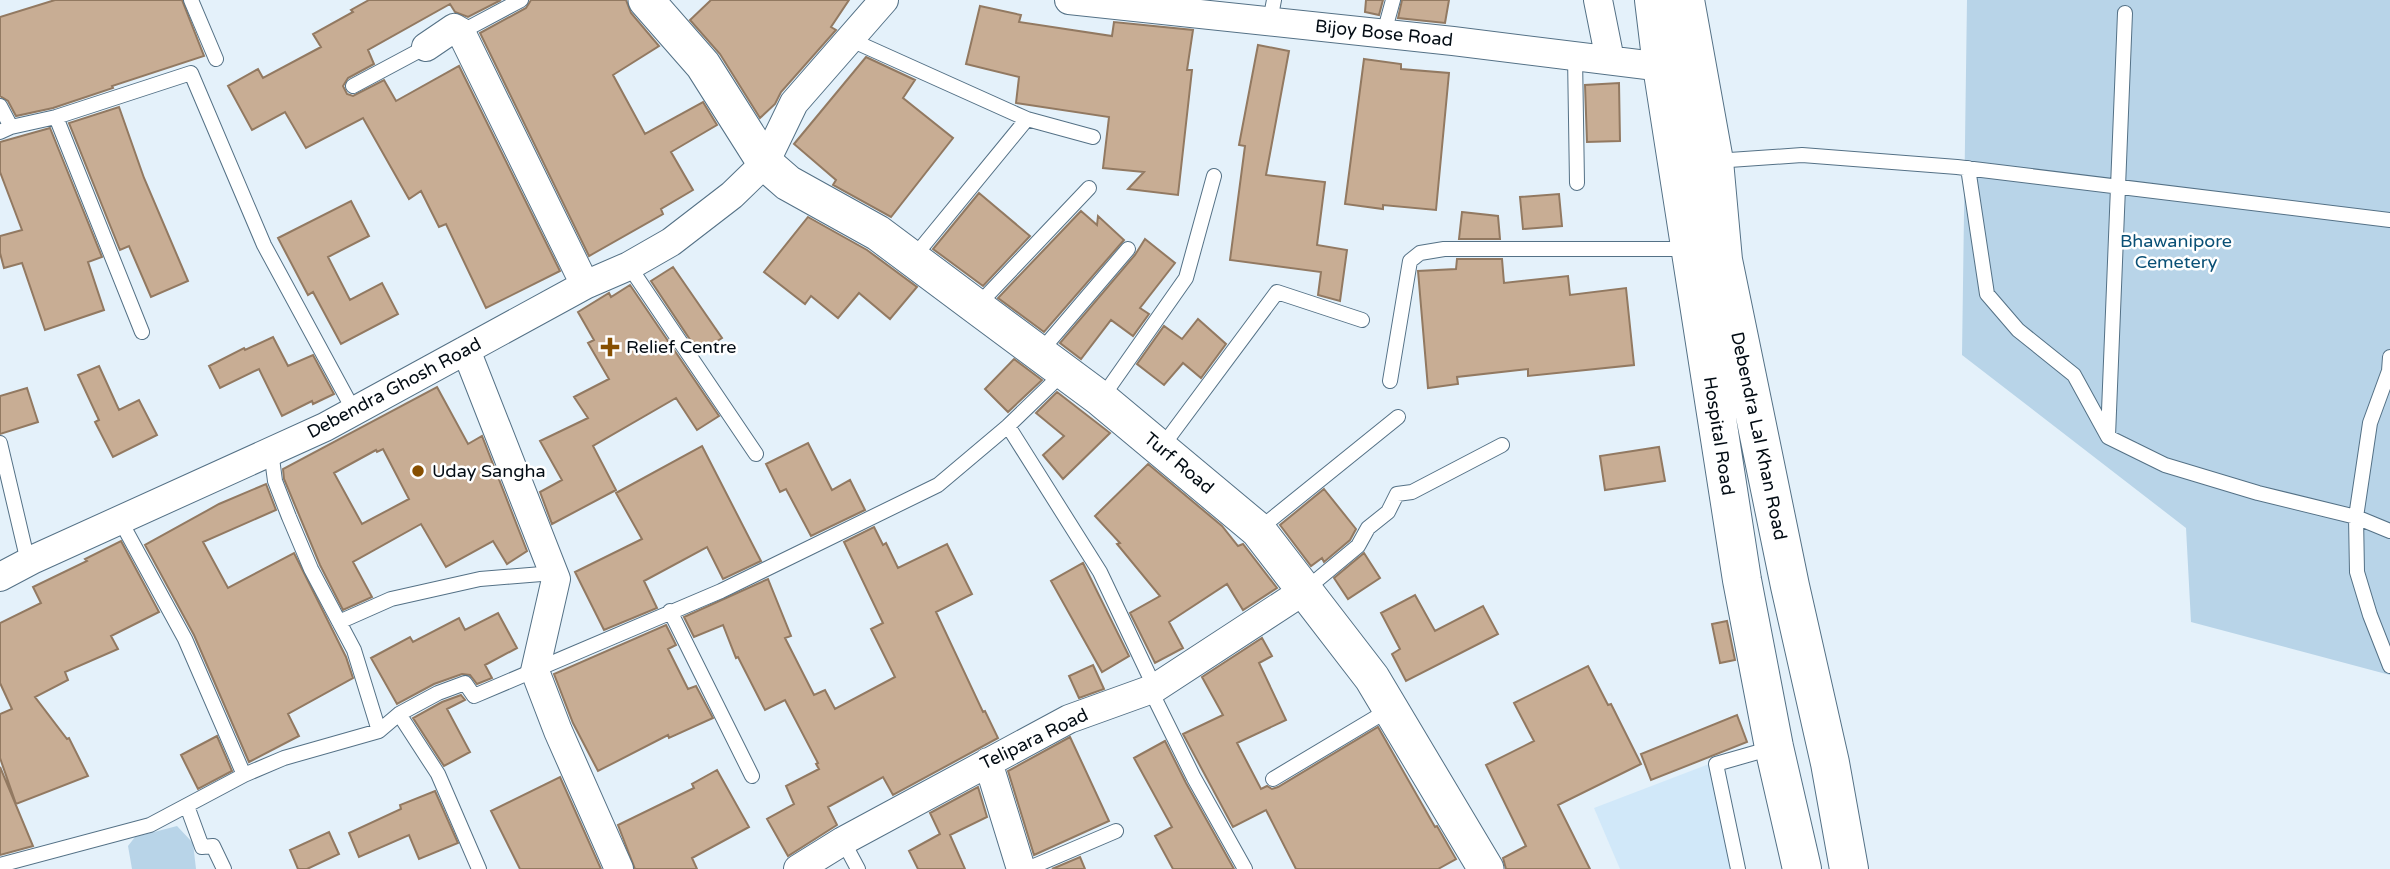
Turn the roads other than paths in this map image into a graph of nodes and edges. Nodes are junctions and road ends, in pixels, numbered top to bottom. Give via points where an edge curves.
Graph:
1 (191, 0) edge
2 (521, 0) edge
3 (884, 0) edge
4 (1069, 0) edge
5 (1393, 0) edge
6 (1598, 0) edge
7 (1654, 0) edge
8 (1685, 0) edge
9 (650, 1) edge
10 (1272, 11) edge
11 (2125, 13) dead end
12 (461, 33) junction
13 (1384, 33) junction
14 (849, 39) junction
15 (426, 47) joint
16 (1575, 56) junction
17 (216, 59) dead end
18 (1610, 60) junction
19 (1680, 69) junction
20 (353, 86) dead end
21 (0, 106) edge
22 (56, 117) junction
23 (1027, 118) junction
24 (6, 130) edge
25 (1093, 137) dead end
26 (1714, 161) junction
27 (765, 163) junction
28 (1968, 168) junction
29 (1214, 176) dead end
30 (1577, 183) dead end
31 (2119, 186) junction
32 (1089, 187) dead end
33 (2390, 220) edge
34 (1128, 249) dead end
35 (1690, 249) junction
36 (912, 259) junction
37 (629, 266) junction
38 (585, 285) junction
39 (977, 307) junction
40 (1362, 320) dead end
41 (142, 332) dead end
42 (466, 350) junction
43 (2390, 356) edge
44 (1052, 363) junction
45 (1390, 382) dead end
46 (1101, 399) junction
47 (354, 411) junction
48 (1398, 417) dead end
49 (1008, 426) junction
50 (2108, 437) junction
51 (0, 443) edge
52 (1502, 445) dead end
53 (1161, 448) junction
54 (271, 451) junction
55 (756, 454) dead end
56 (2356, 517) junction
57 (120, 520) junction
58 (1258, 530) junction
59 (2390, 531) edge
60 (28, 562) junction
61 (554, 573) junction
62 (0, 577) edge
63 (1305, 590) junction
64 (670, 611) junction
65 (339, 622) junction
66 (2390, 666) edge
67 (535, 671) junction
68 (1153, 688) junction
69 (1390, 709) junction
70 (399, 714) junction
71 (379, 731) junction
72 (1774, 747) junction
73 (988, 762) junction
74 (244, 775) junction
75 (752, 776) dead end
76 (1273, 779) dead end
77 (187, 806) junction
78 (1116, 831) dead end
79 (843, 841) junction
80 (0, 866) edge
81 (1478, 866) edge
82 (224, 869) edge
83 (479, 869) edge
84 (619, 869) edge
85 (798, 869) edge
86 (858, 869) edge
87 (1021, 869) edge
88 (1027, 869) edge
89 (1245, 869) edge
90 (1738, 869) edge
91 (1802, 869) edge
92 (1849, 869) edge

1 - 17 lane
2 - 12 lane
3 - 14 street
4 - 10 street, Bijoy Bose Road
5 - 13 lane
6 - 18 street
7 - 19 main road, Hospital Road
8 - 19 main road, Debendra Lal Khan Road
9 - 27 street, Turf Road via 703,65
10 - 13 street, Bijoy Bose Road
11 - 31 lane
12 - 15 street via 454,29
12 - 38 street
13 - 16 street, Bijoy Bose Road
14 - 23 lane
14 - 27 street via 794,103
15 - 20 lane
16 - 18 street, Bijoy Bose Road
16 - 30 lane
18 - 19 street, Bijoy Bose Road
19 - 26 main road, Debendra Lal Khan Road
19 - 35 main road, Hospital Road
21 - 24 lane
22 - 24 lane
22 - 41 lane
22 - 47 lane via 191,74 264,245
23 - 25 lane
23 - 36 lane
26 - 28 lane via 1802,155
26 - 92 main road, Debendra Lal Khan Road via 1723,260
27 - 36 street, Turf Road via 788,183 878,233
27 - 37 street, Debendra Ghosh Road via 671,242
28 - 31 lane
28 - 50 lane via 1987,294 2018,330 2074,375
29 - 46 lane via 1186,278
31 - 33 lane
31 - 50 lane
32 - 39 lane
34 - 44 lane
35 - 45 lane via 1444,248 1420,253 1410,261
35 - 72 main road, Hospital Road via 1742,580
36 - 39 street, Turf Road
37 - 38 street, Debendra Ghosh Road
37 - 55 lane
38 - 42 street, Debendra Ghosh Road
39 - 44 street, Turf Road
40 - 53 lane via 1277,292
42 - 47 street, Debendra Ghosh Road
42 - 61 street
43 - 56 lane via 2370,423
44 - 46 street, Turf Road
44 - 49 lane
46 - 53 street, Turf Road
47 - 54 street, Debendra Ghosh Road
48 - 58 lane
49 - 64 lane via 938,485 722,591
49 - 68 lane via 1100,572
50 - 56 lane via 2165,465
51 - 60 lane
52 - 63 lane via 1412,492 1398,494 1358,546
53 - 58 street, Turf Road
54 - 57 street, Debendra Ghosh Road
54 - 65 lane via 275,481 289,517
56 - 59 lane
56 - 66 lane via 2357,572
57 - 60 street, Debendra Ghosh Road
57 - 74 lane via 185,639
58 - 63 street, Turf Road
60 - 62 street, Debendra Ghosh Road
61 - 65 lane via 480,579 391,599
61 - 67 street
63 - 68 street, Telipara Road
63 - 69 street, Turf Road
64 - 67 lane
64 - 75 lane
65 - 71 lane via 354,650
67 - 70 lane via 474,696 465,684
67 - 84 street
68 - 73 street, Telipara Road via 1069,719
68 - 89 lane
69 - 76 lane
69 - 81 street, Turf Road
70 - 71 lane
70 - 83 lane via 438,774
71 - 74 lane via 284,758
72 - 90 lane via 1716,764
72 - 91 main road, Hospital Road
73 - 79 street, Telipara Road
73 - 87 street
74 - 77 lane
77 - 80 lane via 150,825
77 - 82 lane via 202,847 213,846
78 - 88 lane
79 - 85 street, Telipara Road
79 - 86 lane

